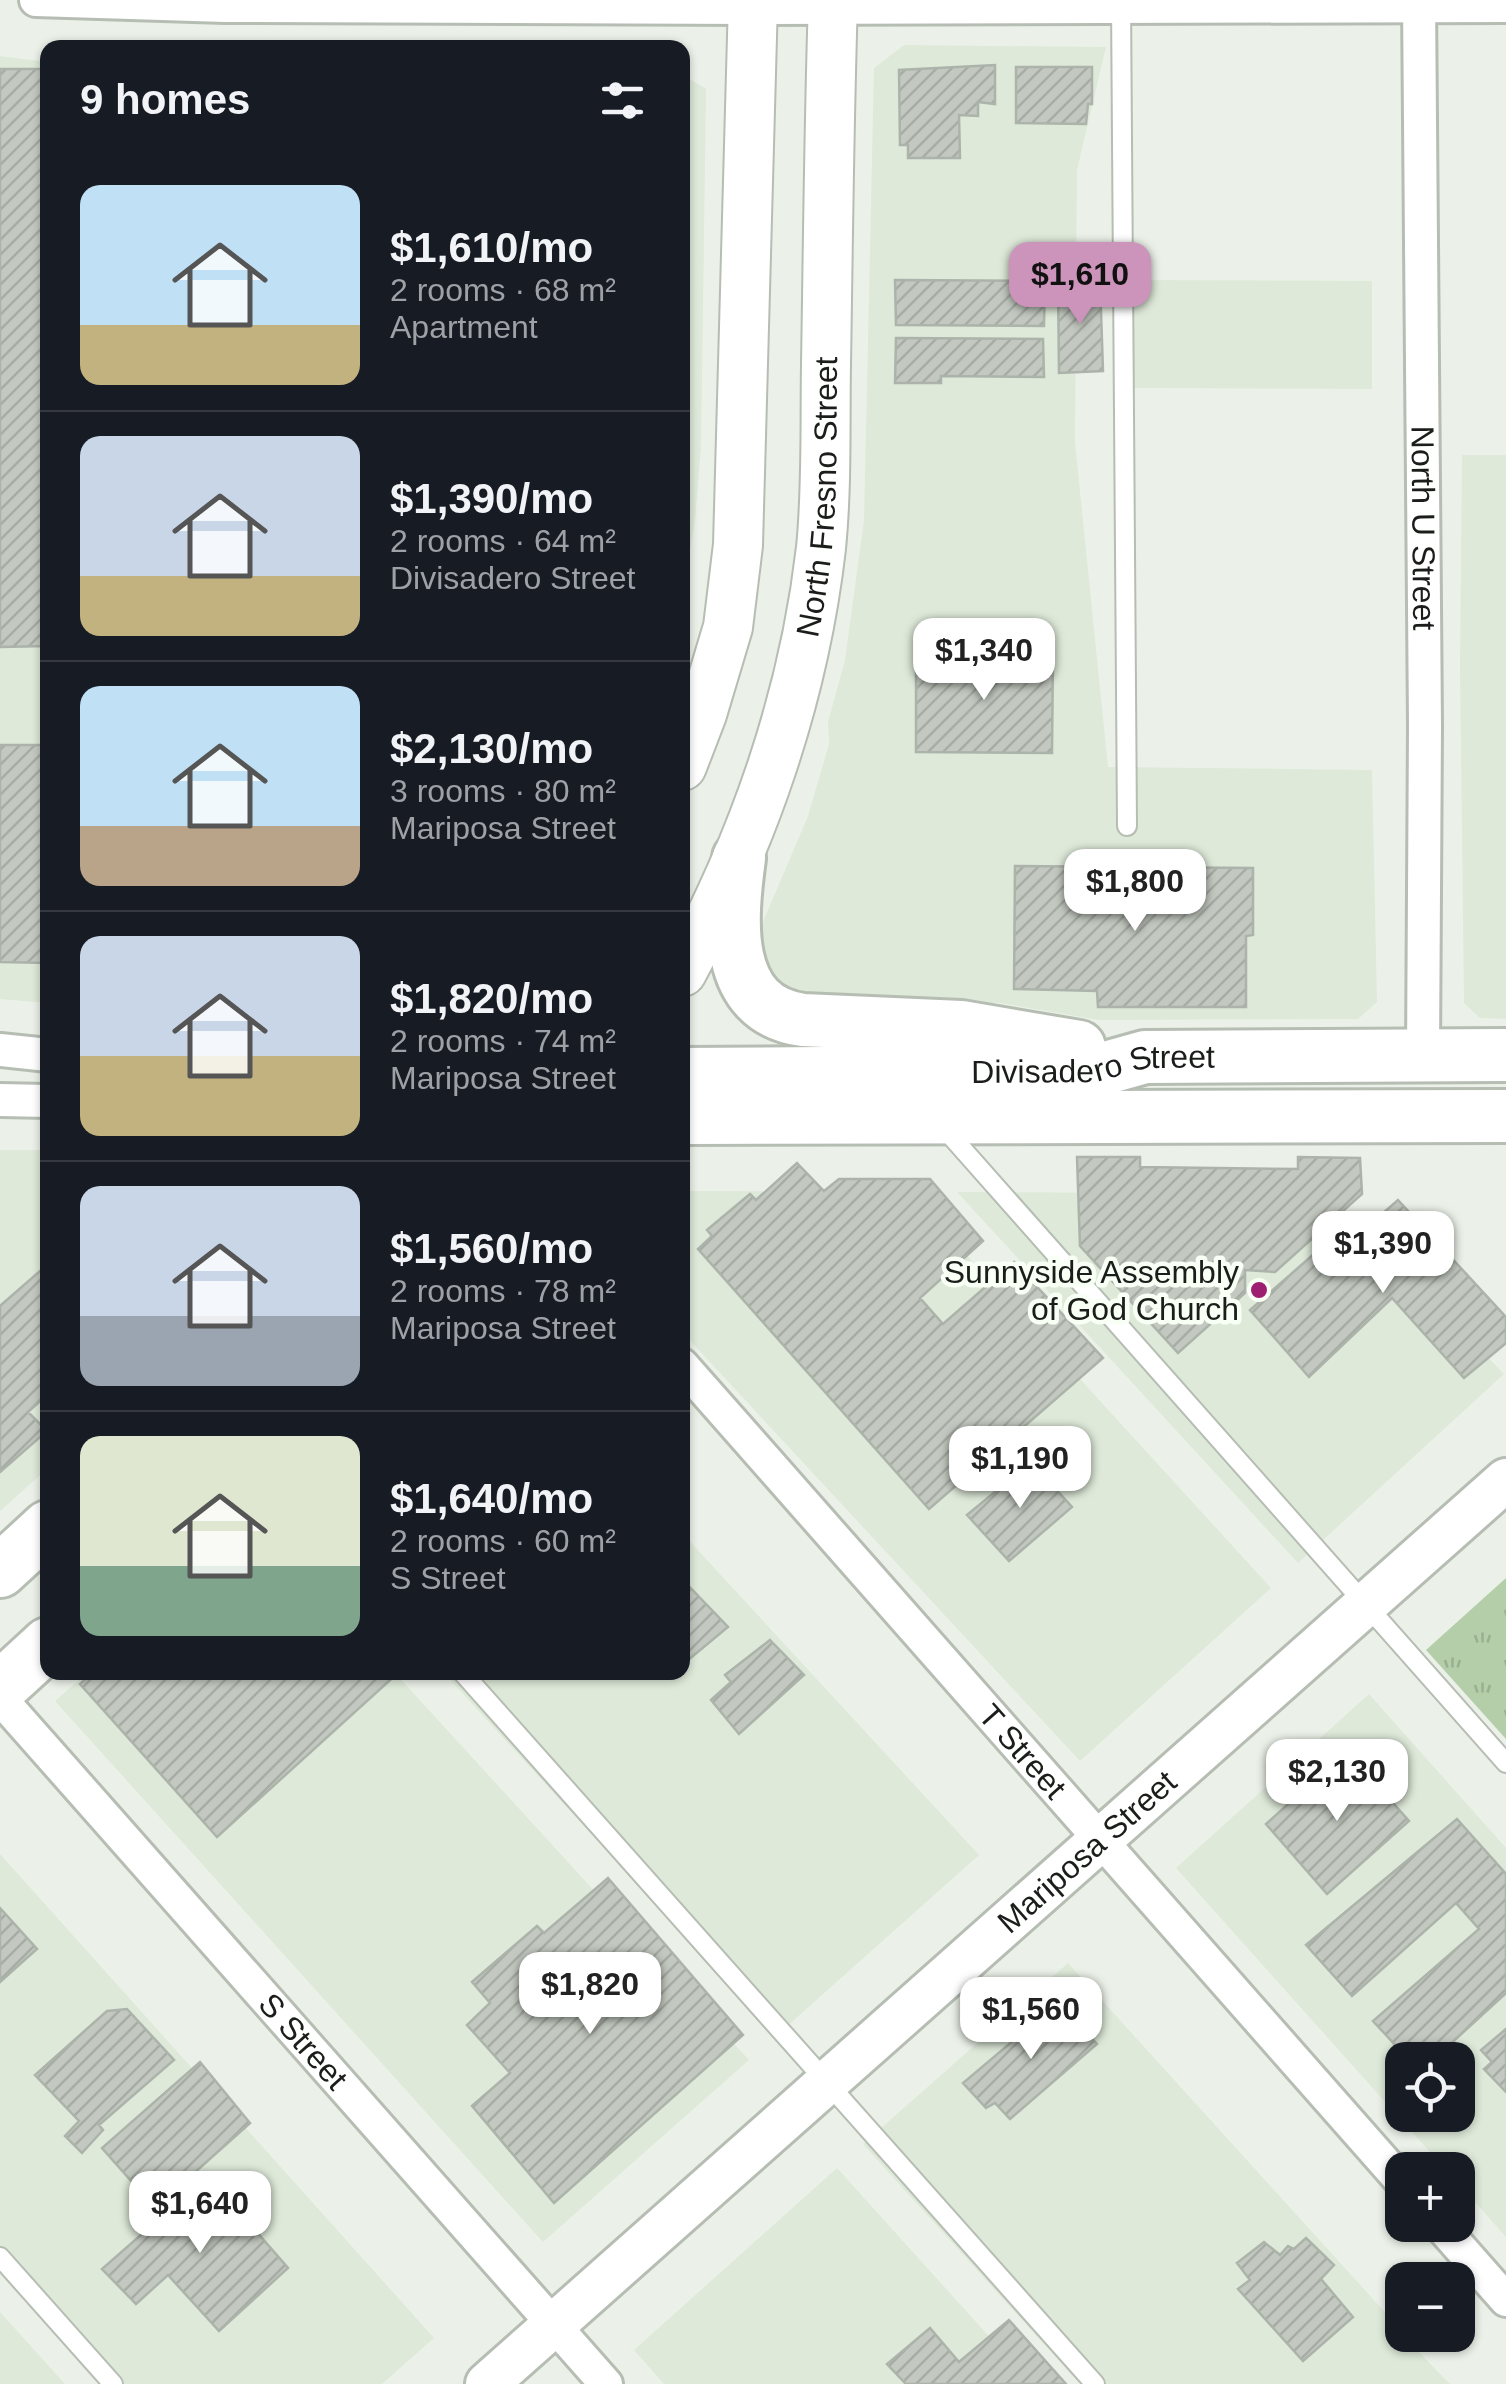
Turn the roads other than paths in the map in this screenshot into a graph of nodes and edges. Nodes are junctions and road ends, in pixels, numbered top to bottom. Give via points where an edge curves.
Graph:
1 (36, 0) edge
2 (1419, 2) edge
3 (224, 3) edge
4 (833, 3) edge
5 (1121, 3) edge
6 (752, 4) edge
7 (1506, 6) edge
8 (690, 745) edge
9 (1127, 826) dead end
10 (739, 858) junction
11 (690, 956) edge
12 (0, 1050) edge
13 (40, 1054) edge
14 (1424, 1056) junction
15 (1506, 1056) edge
16 (1145, 1058) junction
17 (690, 1074) edge
18 (0, 1100) edge
19 (40, 1101) edge
20 (1506, 1116) edge
21 (690, 1118) edge
22 (935, 1118) junction
23 (1089, 1119) junction
24 (690, 1374) edge
25 (1506, 1480) edge
26 (40, 1534) edge
27 (0, 1571) edge
28 (1366, 1604) junction
29 (40, 1651) edge
30 (469, 1680) edge
31 (0, 1688) edge
32 (0, 1698) edge
33 (1506, 1763) edge
34 (1101, 1840) junction
35 (827, 2083) junction
36 (1385, 2163) edge
37 (1455, 2242) edge
38 (0, 2257) edge
39 (1506, 2300) edge
40 (554, 2325) junction
41 (113, 2384) edge
42 (487, 2384) edge
43 (606, 2384) edge
44 (1095, 2384) edge

1 - 3 street
2 - 5 street
2 - 7 street
2 - 14 street, North U Street
3 - 6 street
4 - 5 street
4 - 6 street
4 - 10 main road, North Fresno Street via 821,546 784,730
5 - 9 lane
6 - 8 main road via 738,545 728,627
10 - 11 main road, North Fresno Street
10 - 16 main road via 732,919 736,952 752,991 784,1016 961,1027
12 - 13 street
14 - 15 main road, Divisadero Street
14 - 16 main road, Divisadero Street
14 - 23 main road via 1398,1077 1366,1086 1204,1089
16 - 17 main road, Divisadero Street via 1095,1071
18 - 19 street
20 - 23 main road, Divisadero Street
21 - 22 main road, Divisadero Street
22 - 23 main road, Divisadero Street
22 - 28 lane
24 - 34 street, T Street
25 - 28 street, Mariposa Street
26 - 27 main road
28 - 33 lane
28 - 34 street, Mariposa Street
29 - 31 main road
30 - 35 lane
32 - 40 street, S Street
34 - 35 street, Mariposa Street
34 - 36 street, T Street
35 - 40 street, Mariposa Street
35 - 44 lane
37 - 39 street
38 - 41 lane
40 - 42 street, Mariposa Street
40 - 43 street, S Street

